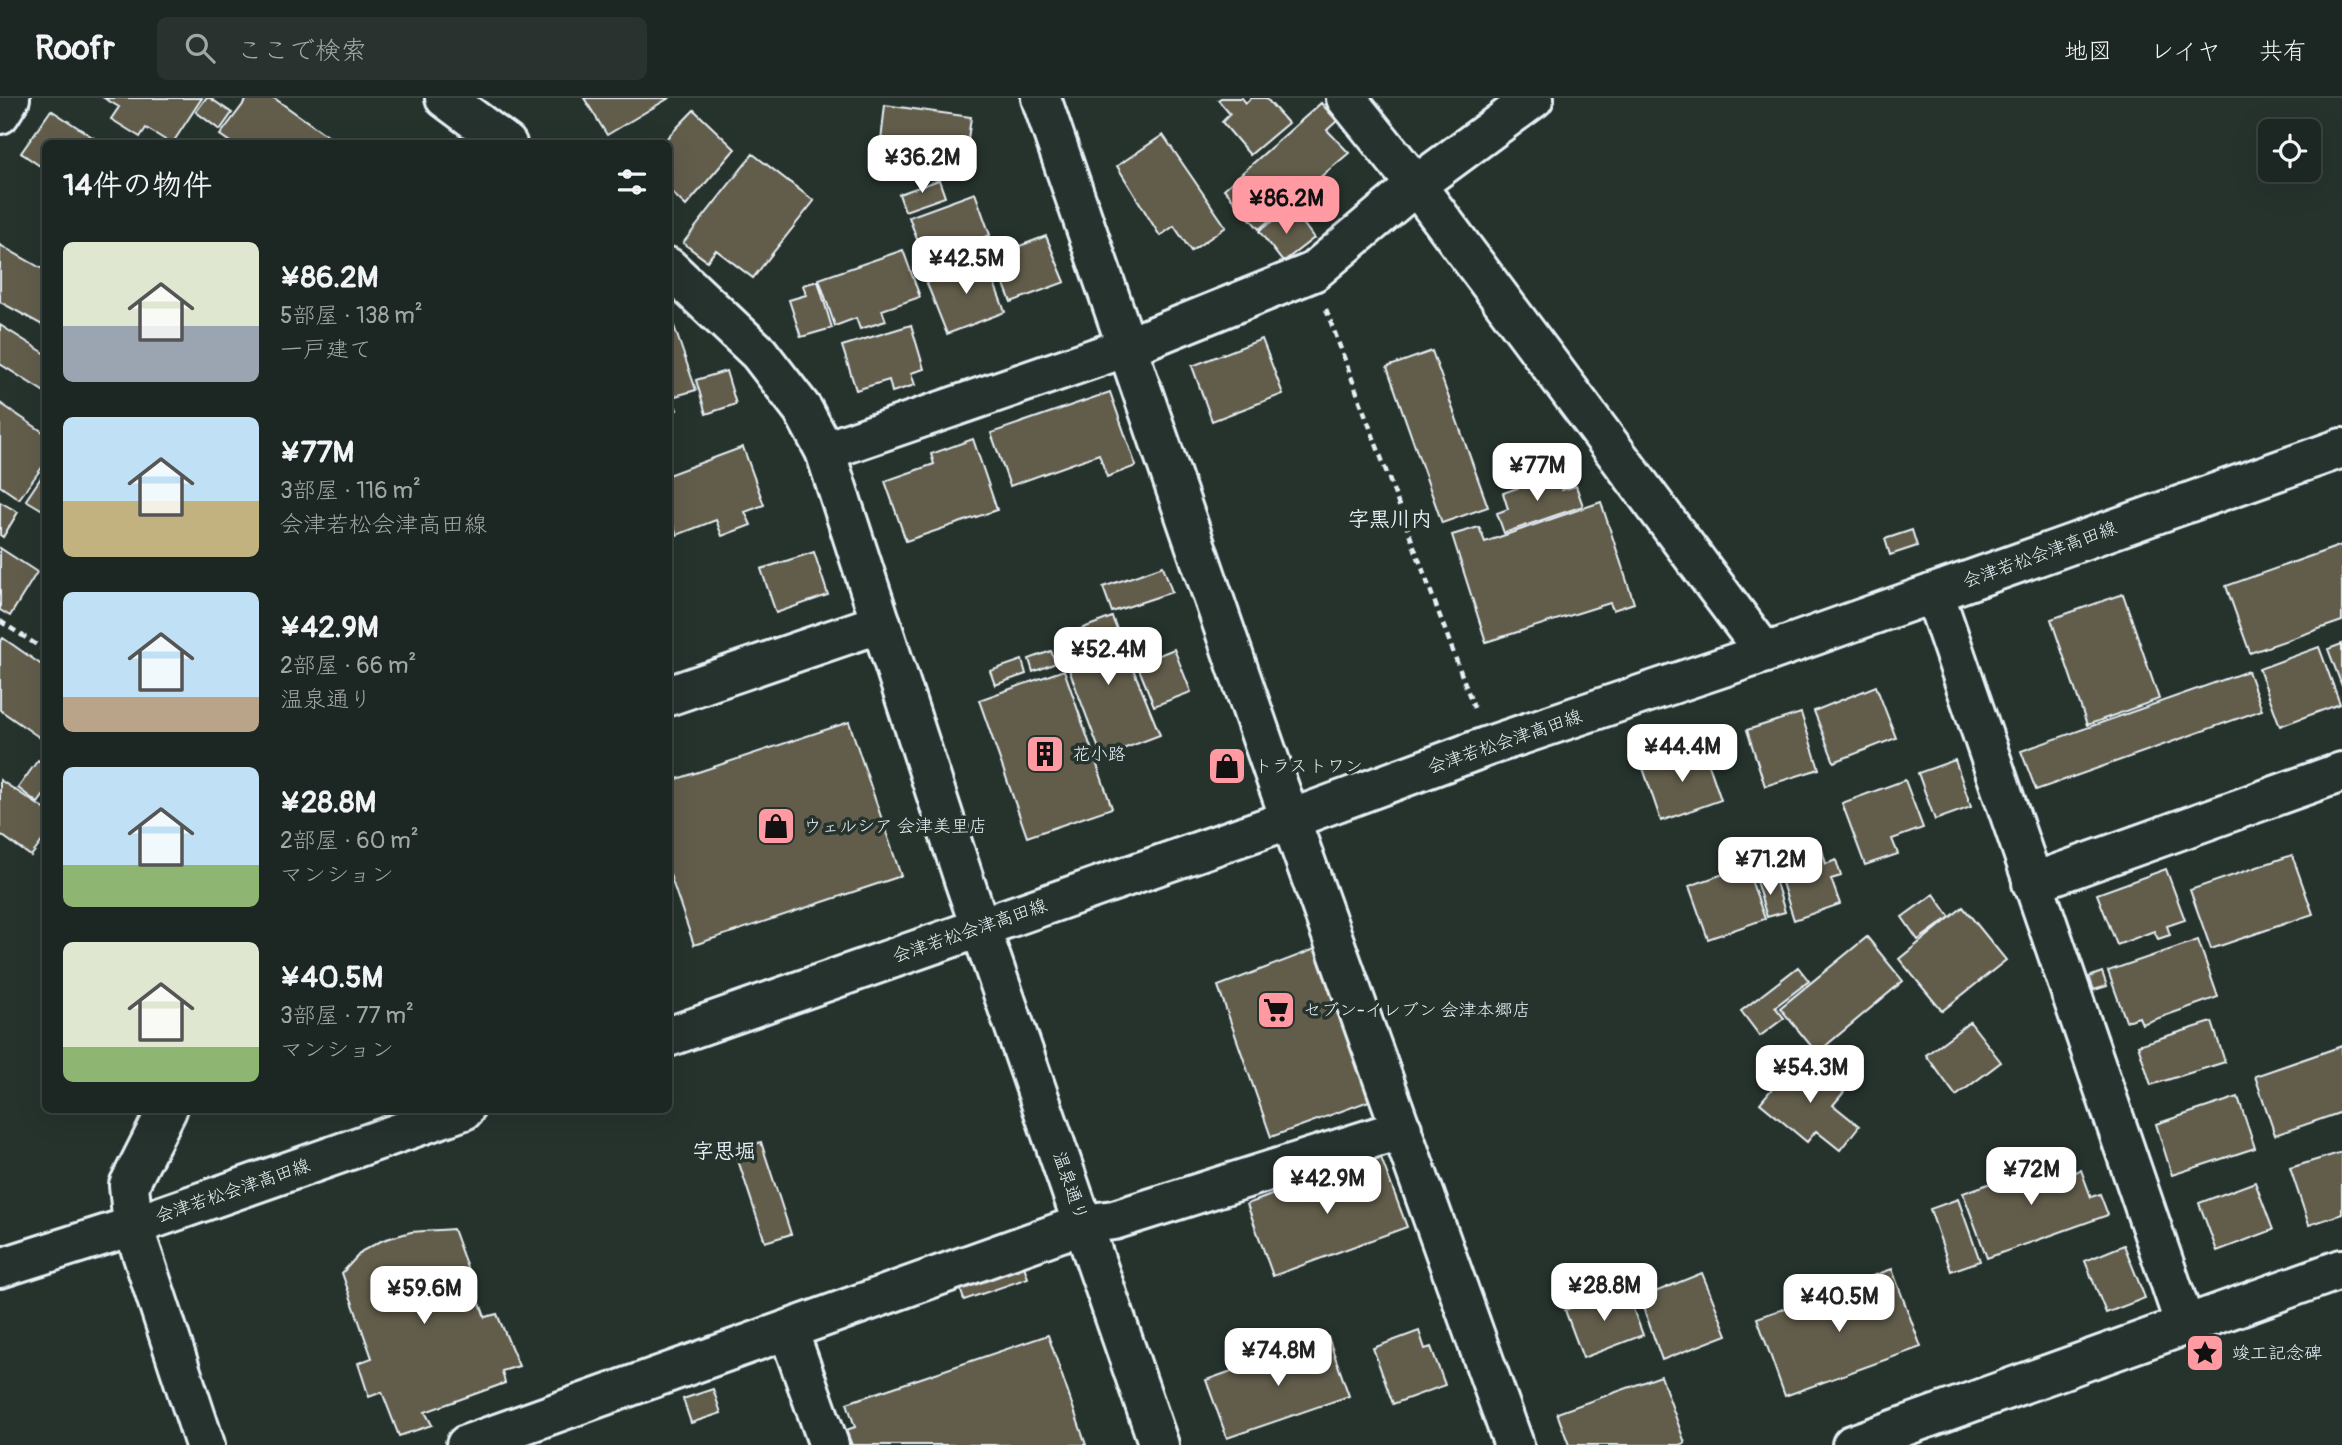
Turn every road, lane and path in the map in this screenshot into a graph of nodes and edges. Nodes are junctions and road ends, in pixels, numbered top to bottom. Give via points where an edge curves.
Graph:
1 (10, 98) edge
2 (1041, 98) edge
3 (1346, 98) edge
4 (1534, 98) edge
5 (452, 100) edge
6 (0, 114) edge
7 (502, 140) edge
8 (1416, 186) junction
9 (672, 271) edge
10 (1313, 272) junction
11 (1127, 347) junction
12 (2342, 448) edge
13 (825, 452) junction
14 (1934, 593) junction
15 (0, 621) edge
16 (881, 623) junction
17 (42, 648) edge
18 (1765, 653) junction
19 (672, 695) edge
20 (1488, 746) junction
21 (2342, 772) edge
22 (1291, 819) junction
23 (2032, 883) junction
24 (981, 927) junction
25 (672, 1036) edge
26 (165, 1113) edge
27 (455, 1113) edge
28 (1402, 1129) junction
29 (1083, 1224) junction
30 (133, 1226) junction
31 (0, 1268) edge
32 (2342, 1269) edge
33 (2185, 1325) junction
34 (788, 1330) junction
35 (515, 1437) edge
36 (205, 1445) edge
37 (466, 1445) edge
38 (829, 1445) edge
39 (1159, 1445) edge
40 (1514, 1445) edge
41 (1852, 1445) edge

1 - 6 street
2 - 11 street
3 - 8 street
4 - 8 street
5 - 7 street
8 - 10 street
8 - 18 street
9 - 13 street, 温泉通り via 759,353 803,410
10 - 11 street
10 - 20 path
11 - 13 street
11 - 22 street
12 - 14 street, 会津若松会津高田線
13 - 16 street, 温泉通り
14 - 18 street, 会津若松会津高田線
14 - 23 street
15 - 17 path
16 - 19 street
16 - 24 street, 温泉通り
18 - 20 street, 会津若松会津高田線
20 - 22 street, 会津若松会津高田線
21 - 23 street
22 - 24 street, 会津若松会津高田線
22 - 28 street
23 - 33 street
24 - 25 street, 会津若松会津高田線
24 - 29 street, 温泉通り
26 - 30 street via 129,1185
27 - 30 street, 会津若松会津高田線
28 - 29 street via 1114,1220
28 - 40 street
29 - 34 street
29 - 39 street, 温泉通り
30 - 31 street, 会津若松会津高田線
30 - 36 street
32 - 33 street
33 - 41 street
34 - 35 street
34 - 38 street
35 - 37 street

